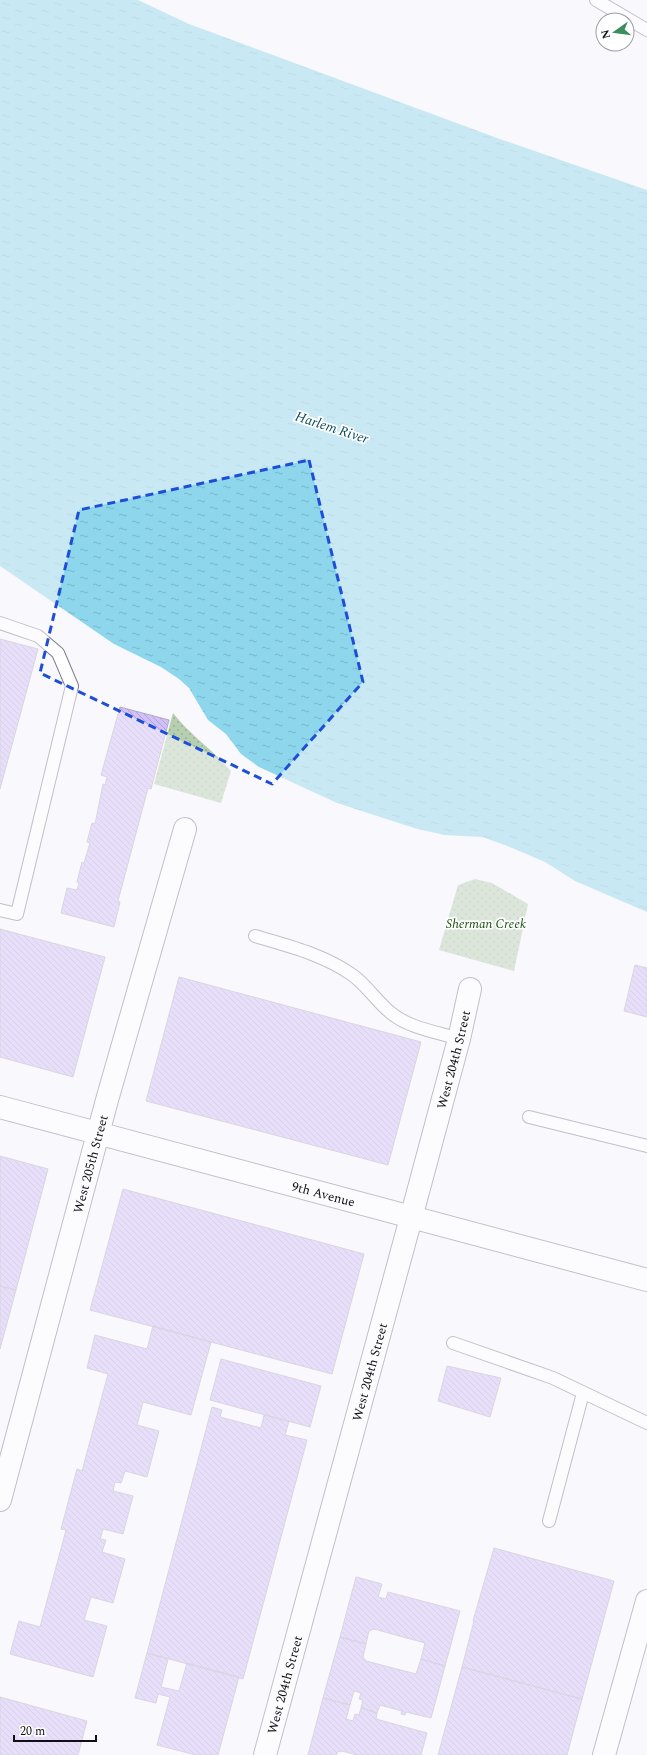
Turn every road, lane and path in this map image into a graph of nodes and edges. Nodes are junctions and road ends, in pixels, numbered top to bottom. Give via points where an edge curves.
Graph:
1 (596, 0) edge
2 (647, 30) edge
3 (0, 623) edge
4 (185, 829) dead end
5 (0, 910) edge
6 (255, 936) dead end
7 (470, 989) dead end
8 (459, 1039) junction
9 (0, 1107) edge
10 (529, 1116) dead end
11 (98, 1134) junction
12 (647, 1146) edge
13 (411, 1218) junction
14 (647, 1280) edge
15 (453, 1343) dead end
16 (583, 1394) junction
17 (647, 1423) edge
18 (0, 1500) edge
19 (549, 1521) dead end
20 (647, 1601) edge
21 (265, 1755) edge
22 (604, 1755) edge

1 - 2 lane
3 - 5 lane via 38,636 58,653 72,686 17,914
4 - 11 street, West 205th Street
6 - 8 lane via 309,952 333,964 352,975 390,1012 403,1021
7 - 8 street, West 204th Street
8 - 13 street, West 204th Street
9 - 11 street, 9th Avenue
10 - 12 lane
11 - 13 street, 9th Avenue
11 - 18 street, West 205th Street
13 - 14 street, 9th Avenue
13 - 21 street, West 204th Street
15 - 16 lane via 553,1378
16 - 17 lane
16 - 19 lane
20 - 22 street

